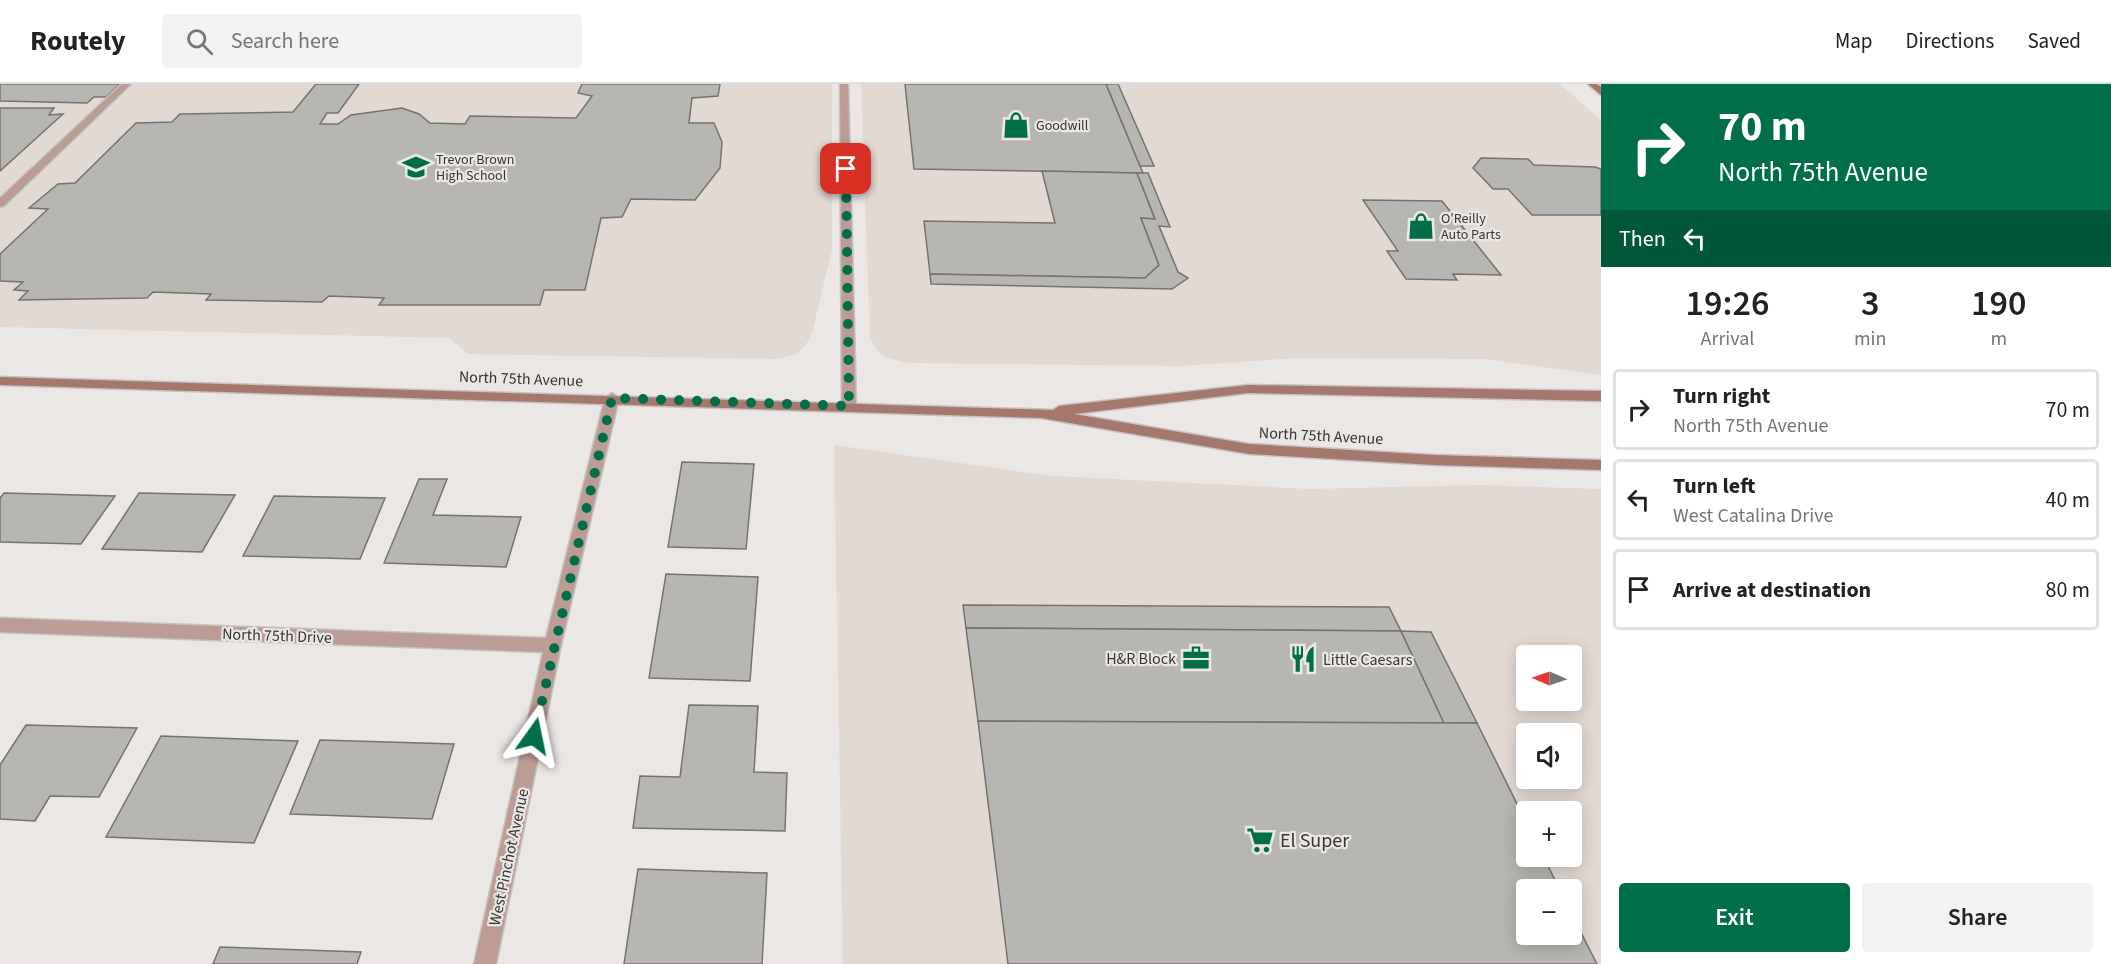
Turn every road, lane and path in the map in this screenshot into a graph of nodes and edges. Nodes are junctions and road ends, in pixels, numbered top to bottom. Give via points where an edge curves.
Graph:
1 (127, 84) edge
2 (844, 84) edge
3 (1592, 84) edge
4 (1601, 92) edge
5 (0, 204) edge
6 (0, 381) edge
7 (1601, 396) edge
8 (612, 398) junction
9 (849, 406) junction
10 (1041, 413) junction
11 (1601, 465) edge
12 (0, 625) edge
13 (553, 645) junction
14 (485, 964) edge

1 - 5 street
2 - 9 street
3 - 4 main road
6 - 8 main road, North 75th Avenue
7 - 10 main road, North 75th Avenue via 1248,389
8 - 9 main road, North 75th Avenue
8 - 13 street, West Pinchot Avenue
9 - 10 main road, North 75th Avenue
10 - 11 main road, North 75th Avenue via 1249,449
12 - 13 street, North 75th Drive
13 - 14 street, West Pinchot Avenue

